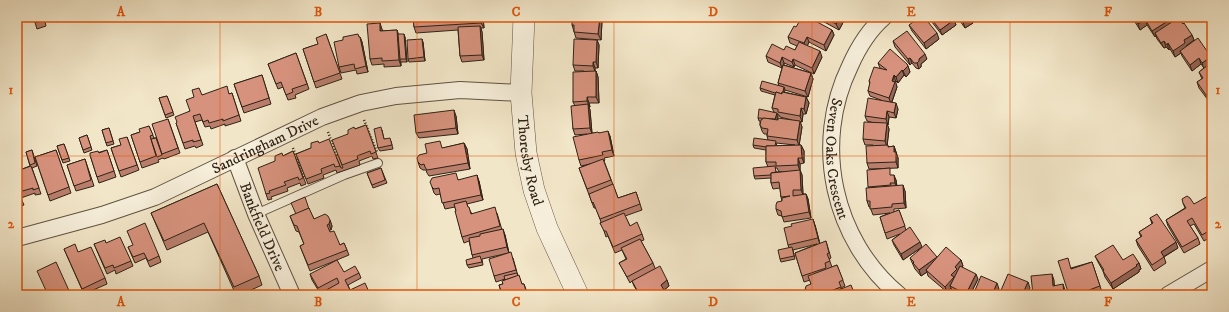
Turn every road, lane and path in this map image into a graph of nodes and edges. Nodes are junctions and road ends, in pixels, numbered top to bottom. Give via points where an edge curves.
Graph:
1 (524, 17) edge
2 (884, 17) edge
3 (521, 93) junction
4 (364, 118) dead end
5 (329, 136) dead end
6 (294, 151) edge
7 (235, 158) junction
8 (378, 162) joint
9 (344, 175) junction
10 (309, 190) junction
11 (256, 214) junction
12 (17, 238) edge
13 (1212, 269) edge
14 (292, 295) edge
15 (578, 295) edge
16 (899, 295) edge
17 (1168, 295) edge

1 - 3 street, Thoresby Road
2 - 16 street, Seven Oaks Crescent via 856,54 845,77 833,124 832,172 835,192 853,238 869,263
3 - 7 street, Sandringham Drive via 460,90 375,100 322,117
3 - 15 street, Thoresby Road via 526,153 534,190 547,228
4 - 8 path via 380,159
5 - 9 path
6 - 10 path
7 - 11 street, Bankfield Drive
7 - 12 street, Sandringham Drive via 154,197 102,215
8 - 9 lane
9 - 10 lane
10 - 11 lane
11 - 14 street, Bankfield Drive
13 - 17 street

